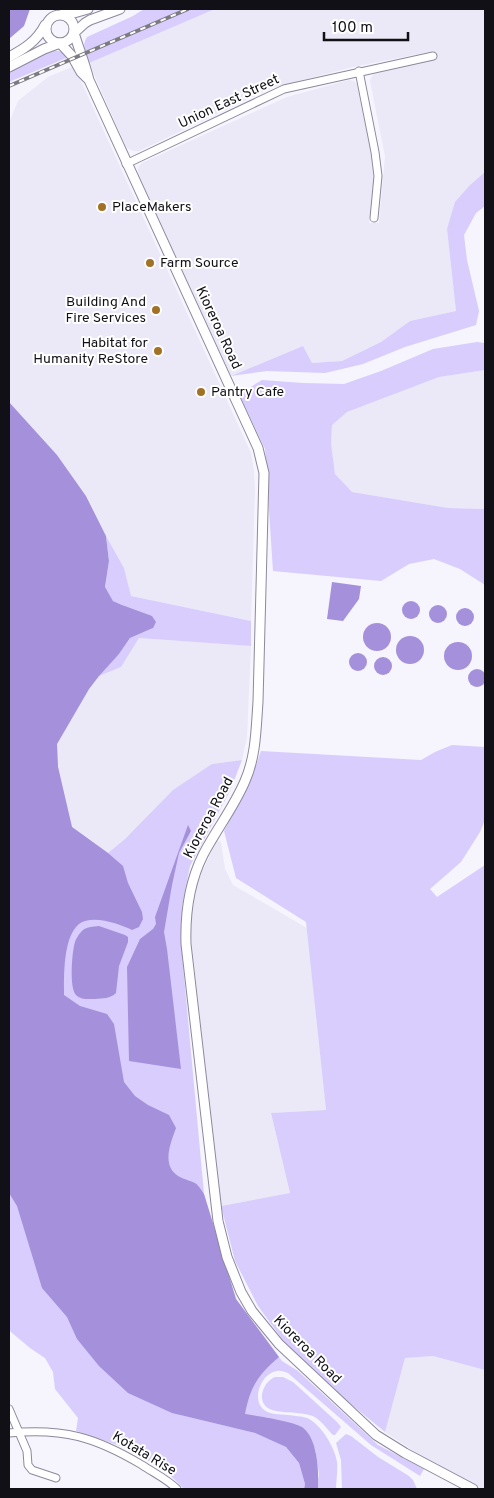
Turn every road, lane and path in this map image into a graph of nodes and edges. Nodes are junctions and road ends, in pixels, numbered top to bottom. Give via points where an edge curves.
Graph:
1 (88, 9) edge
2 (120, 9) edge
3 (60, 14) junction
4 (49, 20) junction
5 (74, 33) junction
6 (60, 43) junction
7 (433, 56) dead end
8 (11, 63) edge
9 (359, 71) junction
10 (88, 80) junction
11 (126, 164) junction
12 (374, 218) dead end
13 (9, 1410) edge
14 (19, 1432) junction
15 (9, 1433) edge
16 (56, 1478) dead end
17 (177, 1489) edge
18 (473, 1489) edge

1 - 3 main road
2 - 5 main road via 90,20
3 - 4 main road
3 - 5 main road via 72,20
4 - 6 main road via 46,28 48,37
4 - 8 main road via 33,43
5 - 6 main road via 69,41
5 - 10 main road, Kioreroa Road
6 - 8 main road
6 - 10 main road, Kioreroa Road
7 - 9 street, Union East Street
9 - 11 street, Union East Street via 284,89
9 - 12 street via 378,176
10 - 11 main road, Kioreroa Road
11 - 18 main road, Kioreroa Road via 252,436 264,473 256,737 244,782 197,868 185,922 211,1168 222,1240 234,1276 252,1311 284,1350 376,1435
13 - 14 street
14 - 15 street, Kotata Rise
14 - 16 street via 29,1467
14 - 17 street, Kotata Rise via 69,1434 99,1442

